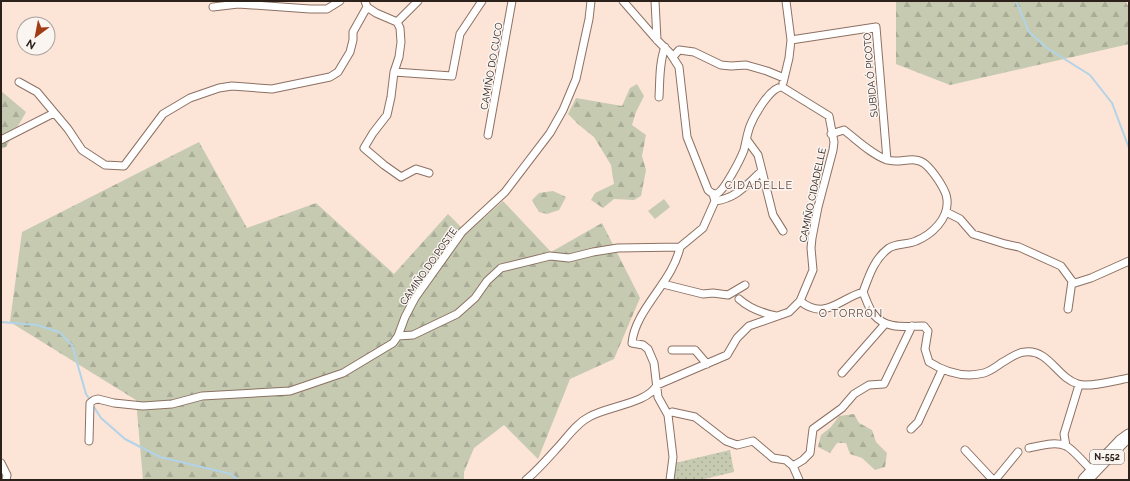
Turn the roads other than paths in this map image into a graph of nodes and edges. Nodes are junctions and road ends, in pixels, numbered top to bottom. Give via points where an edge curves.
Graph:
1 (340, 1) edge
2 (418, 1) edge
3 (482, 1) edge
4 (512, 1) edge
5 (591, 1) edge
6 (623, 1) edge
7 (655, 1) edge
8 (786, 1) edge
9 (366, 4) edge
10 (213, 7) dead end
11 (397, 22) junction
12 (657, 40) junction
13 (791, 40) junction
14 (664, 47) junction
15 (673, 57) junction
16 (394, 72) junction
17 (784, 78) junction
18 (19, 82) dead end
19 (782, 87) junction
20 (659, 97) dead end
21 (54, 113) junction
22 (831, 134) junction
23 (488, 135) dead end
24 (1, 140) edge
25 (747, 140) junction
26 (887, 160) junction
27 (762, 171) junction
28 (429, 173) dead end
29 (713, 194) junction
30 (715, 201) junction
31 (946, 212) junction
32 (783, 231) dead end
33 (680, 247) junction
34 (1129, 261) edge
35 (1072, 281) junction
36 (663, 284) junction
37 (745, 285) dead end
38 (863, 292) junction
39 (739, 299) dead end
40 (800, 301) junction
41 (1068, 309) dead end
42 (776, 316) junction
43 (885, 324) junction
44 (912, 326) junction
45 (398, 336) junction
46 (672, 350) dead end
47 (707, 364) junction
48 (942, 370) junction
49 (842, 373) dead end
50 (1129, 378) edge
51 (657, 385) junction
52 (1079, 385) junction
53 (672, 412) dead end
54 (911, 429) dead end
55 (1129, 436) edge
56 (89, 440) dead end
57 (1066, 446) junction
58 (1029, 448) dead end
59 (966, 450) dead end
60 (1018, 452) dead end
61 (1, 463) edge
62 (793, 466) junction
63 (1090, 477) edge
64 (6, 480) edge
65 (526, 480) edge
66 (670, 480) edge
67 (799, 480) edge
68 (994, 480) edge

1 - 10 street via 327,9 238,4
2 - 11 street
3 - 16 street via 460,34 452,76
4 - 23 street, CAMIÑO DO CUCO
5 - 45 street, CAMIÑO DO POSTE via 576,79 550,133 505,192 462,232 415,298
6 - 12 street
7 - 12 street
8 - 13 street
9 - 11 street via 376,13
9 - 21 street via 354,32 350,52 338,72 330,77 272,89 232,86 190,98 163,114 124,166 105,165 82,150
11 - 16 street via 401,42
12 - 14 street
13 - 17 street
13 - 26 street, SUBIDA Ó PICOTO via 876,27
14 - 15 street
14 - 20 street
15 - 17 street via 679,50 694,52 722,65 746,65
15 - 29 street via 678,67 687,137 708,190
16 - 28 street via 387,115 364,148 401,177 416,169
17 - 19 street
18 - 21 street via 37,92
19 - 22 street, CAMIÑO CIDADELLE via 829,116
19 - 25 street via 776,89 763,103 750,126
21 - 24 street
22 - 26 street via 844,130
22 - 40 street, CAMIÑO CIDADELLE via 833,150 812,238 813,270
25 - 27 street via 758,155
25 - 29 street via 727,180 719,192
26 - 31 street via 914,160 924,163 931,169 944,189 947,200
27 - 30 street via 738,193 727,200
27 - 32 street via 773,215
29 - 30 street
30 - 33 street via 703,228
31 - 35 street via 960,219 973,234 1019,246 1061,266
31 - 38 street via 928,235 914,242 890,248 879,258
33 - 36 street
33 - 45 street via 618,248 569,258 550,256 501,268 458,314 413,335
34 - 35 street via 1078,283
35 - 41 street
36 - 37 street via 703,294 728,295
36 - 51 street via 637,323 632,343 648,349 654,363
38 - 40 street via 820,310 808,307
38 - 43 street via 873,314
39 - 42 street via 756,310
40 - 42 street via 789,312
42 - 47 street via 749,326 737,338 727,355
43 - 44 street
43 - 49 street
44 - 48 street via 924,326 928,331 925,349 929,362
44 - 62 street via 884,384 869,386 854,394 842,408 813,429 810,453
45 - 56 street, CAMIÑO DO POSTE via 393,343 343,373 290,391 202,396 172,404 143,406 94,400 90,403
46 - 47 street via 695,350
47 - 51 street
48 - 52 street via 965,376 985,373 1024,352 1035,352
48 - 54 street via 918,422
50 - 52 street
51 - 65 street via 654,391 629,403 588,417
51 - 66 street via 658,397 668,415 673,457
52 - 57 street via 1064,434
53 - 62 street via 695,418 726,441 737,445 753,441 773,458 786,460
55 - 63 highway, N-552
57 - 58 street via 1058,444
57 - 63 street
59 - 68 street
60 - 68 street
61 - 64 street via 7,475
62 - 67 street

